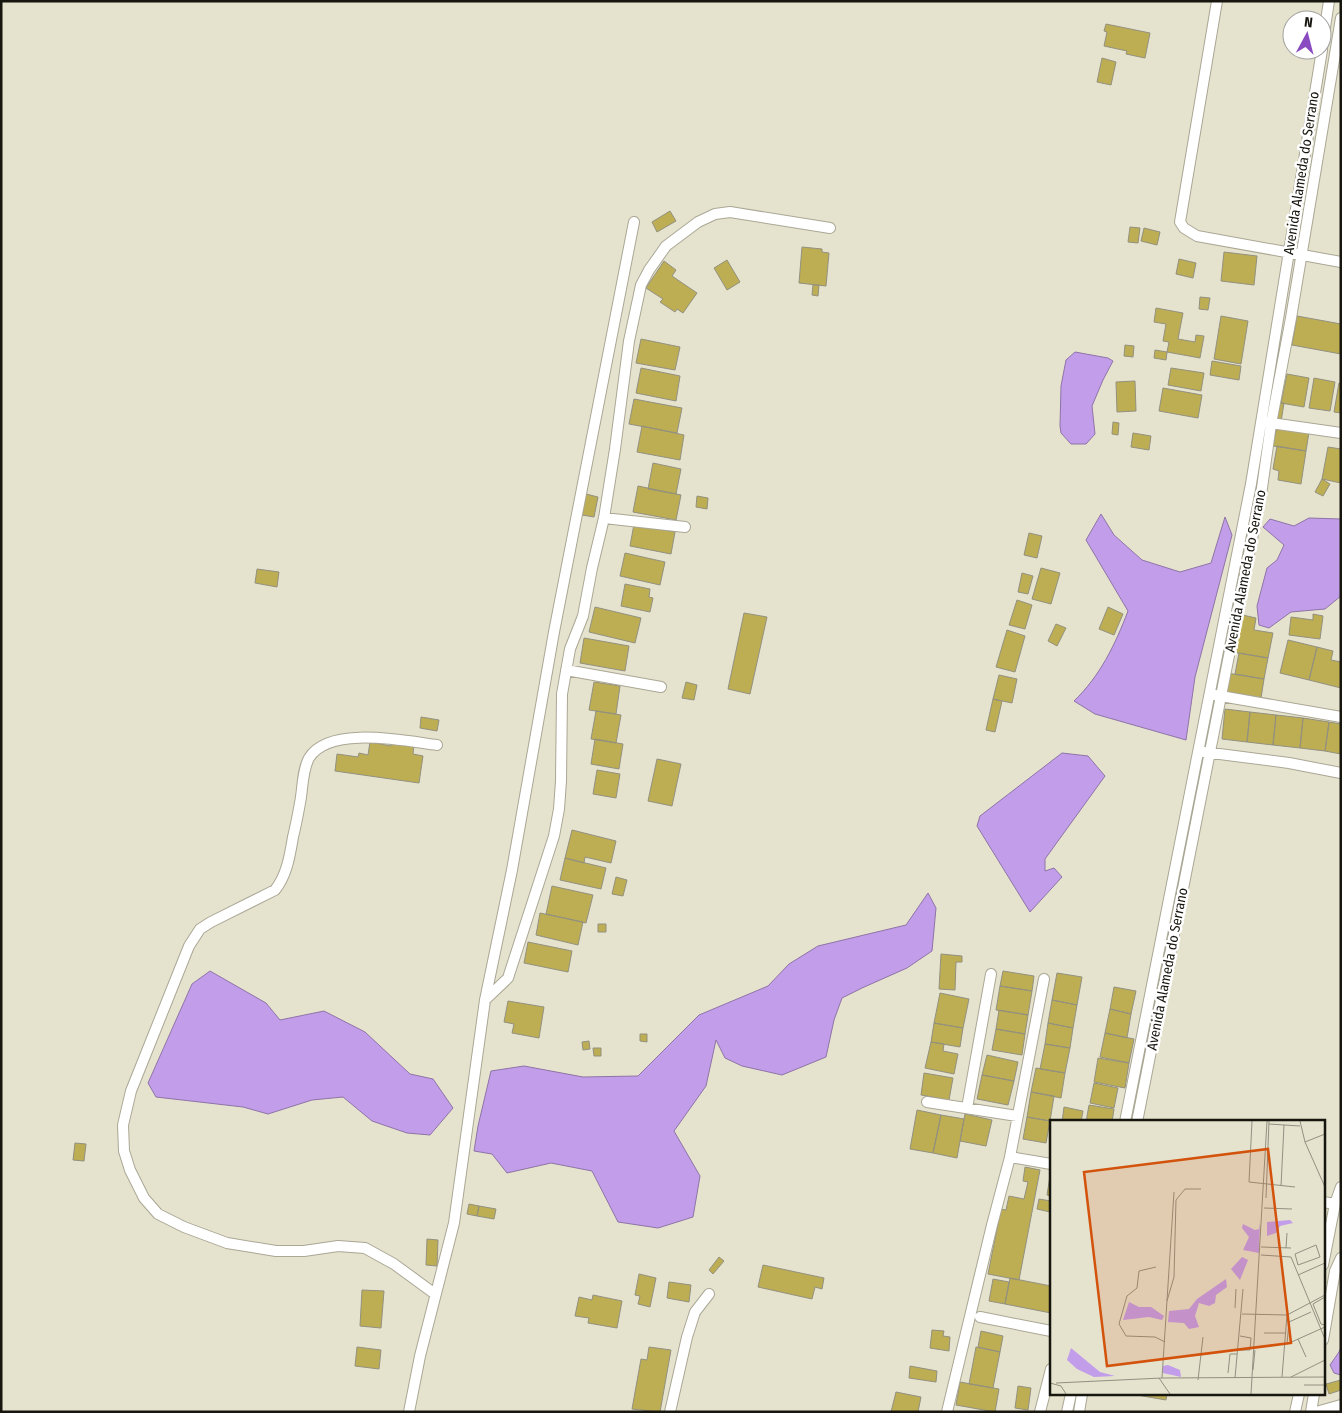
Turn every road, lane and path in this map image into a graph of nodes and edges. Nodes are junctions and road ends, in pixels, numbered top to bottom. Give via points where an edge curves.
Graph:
1 (1217, 1) edge
2 (1341, 18) edge
3 (1320, 60) edge
4 (634, 222) dead end
5 (830, 228) dead end
6 (1289, 252) junction
7 (1301, 254) junction
8 (1341, 262) edge
9 (1266, 422) junction
10 (1341, 433) edge
11 (604, 518) junction
12 (685, 528) dead end
13 (566, 670) junction
14 (661, 687) dead end
15 (1209, 694) junction
16 (1220, 697) junction
17 (1341, 718) edge
18 (436, 745) dead end
19 (1198, 751) junction
20 (1209, 752) junction
21 (1341, 773) edge
22 (991, 974) dead end
23 (1044, 980) dead end
24 (486, 1000) junction
25 (927, 1102) dead end
26 (966, 1108) junction
27 (1017, 1116) junction
28 (1125, 1120) edge
29 (1137, 1120) edge
30 (1010, 1157) junction
31 (1050, 1164) edge
32 (1341, 1188) edge
33 (1324, 1202) edge
34 (1335, 1204) junction
35 (1341, 1258) edge
36 (1324, 1260) edge
37 (435, 1294) junction
38 (709, 1294) dead end
39 (980, 1317) dead end
40 (1050, 1331) edge
41 (1324, 1334) edge
42 (1049, 1384) edge
43 (1071, 1396) edge
44 (1082, 1396) edge
45 (1299, 1396) edge
46 (1314, 1396) edge
47 (1341, 1405) edge
48 (408, 1412) edge
49 (670, 1412) edge
50 (948, 1412) edge
51 (1040, 1412) edge
52 (1067, 1412) edge
53 (1079, 1412) edge
54 (1295, 1412) edge
55 (1311, 1412) edge
56 (1316, 1412) edge

1 - 6 street via 1180,222 1196,236
2 - 7 street, Avenida Alameda do Serrano
3 - 6 street, Avenida Alameda do Serrano
4 - 24 street
5 - 11 street via 730,212 715,214 698,222 666,246 641,285 629,341
6 - 7 street
6 - 9 street, Avenida Alameda do Serrano
7 - 8 street
7 - 9 street, Avenida Alameda do Serrano
9 - 10 street
9 - 15 street, Avenida Alameda do Serrano
9 - 16 street, Avenida Alameda do Serrano via 1262,488
11 - 12 street
11 - 13 street via 583,616
13 - 14 street
13 - 24 street via 562,694 559,809 554,836 508,978
15 - 16 street
15 - 19 street, Avenida Alameda do Serrano
16 - 17 street
16 - 20 street, Avenida Alameda do Serrano
18 - 37 street via 351,737 330,742 310,758 304,773 288,863 280,884 260,899 200,929 131,1091 123,1125 124,1151 130,1170 144,1198 158,1214 227,1243 276,1251 338,1246 365,1248 394,1264
19 - 20 street
19 - 28 street, Avenida Alameda do Serrano
20 - 21 street
20 - 29 street, Avenida Alameda do Serrano
22 - 26 street
23 - 27 street
24 - 37 street via 454,1223
25 - 26 street
26 - 27 street
27 - 30 street
30 - 31 street
30 - 50 street
32 - 34 street
33 - 34 street
34 - 36 street
35 - 41 street via 1335,1271
37 - 48 street
38 - 49 street via 695,1312
39 - 40 street
42 - 51 street
43 - 52 street
44 - 53 street
45 - 54 street
46 - 55 street
47 - 56 street

